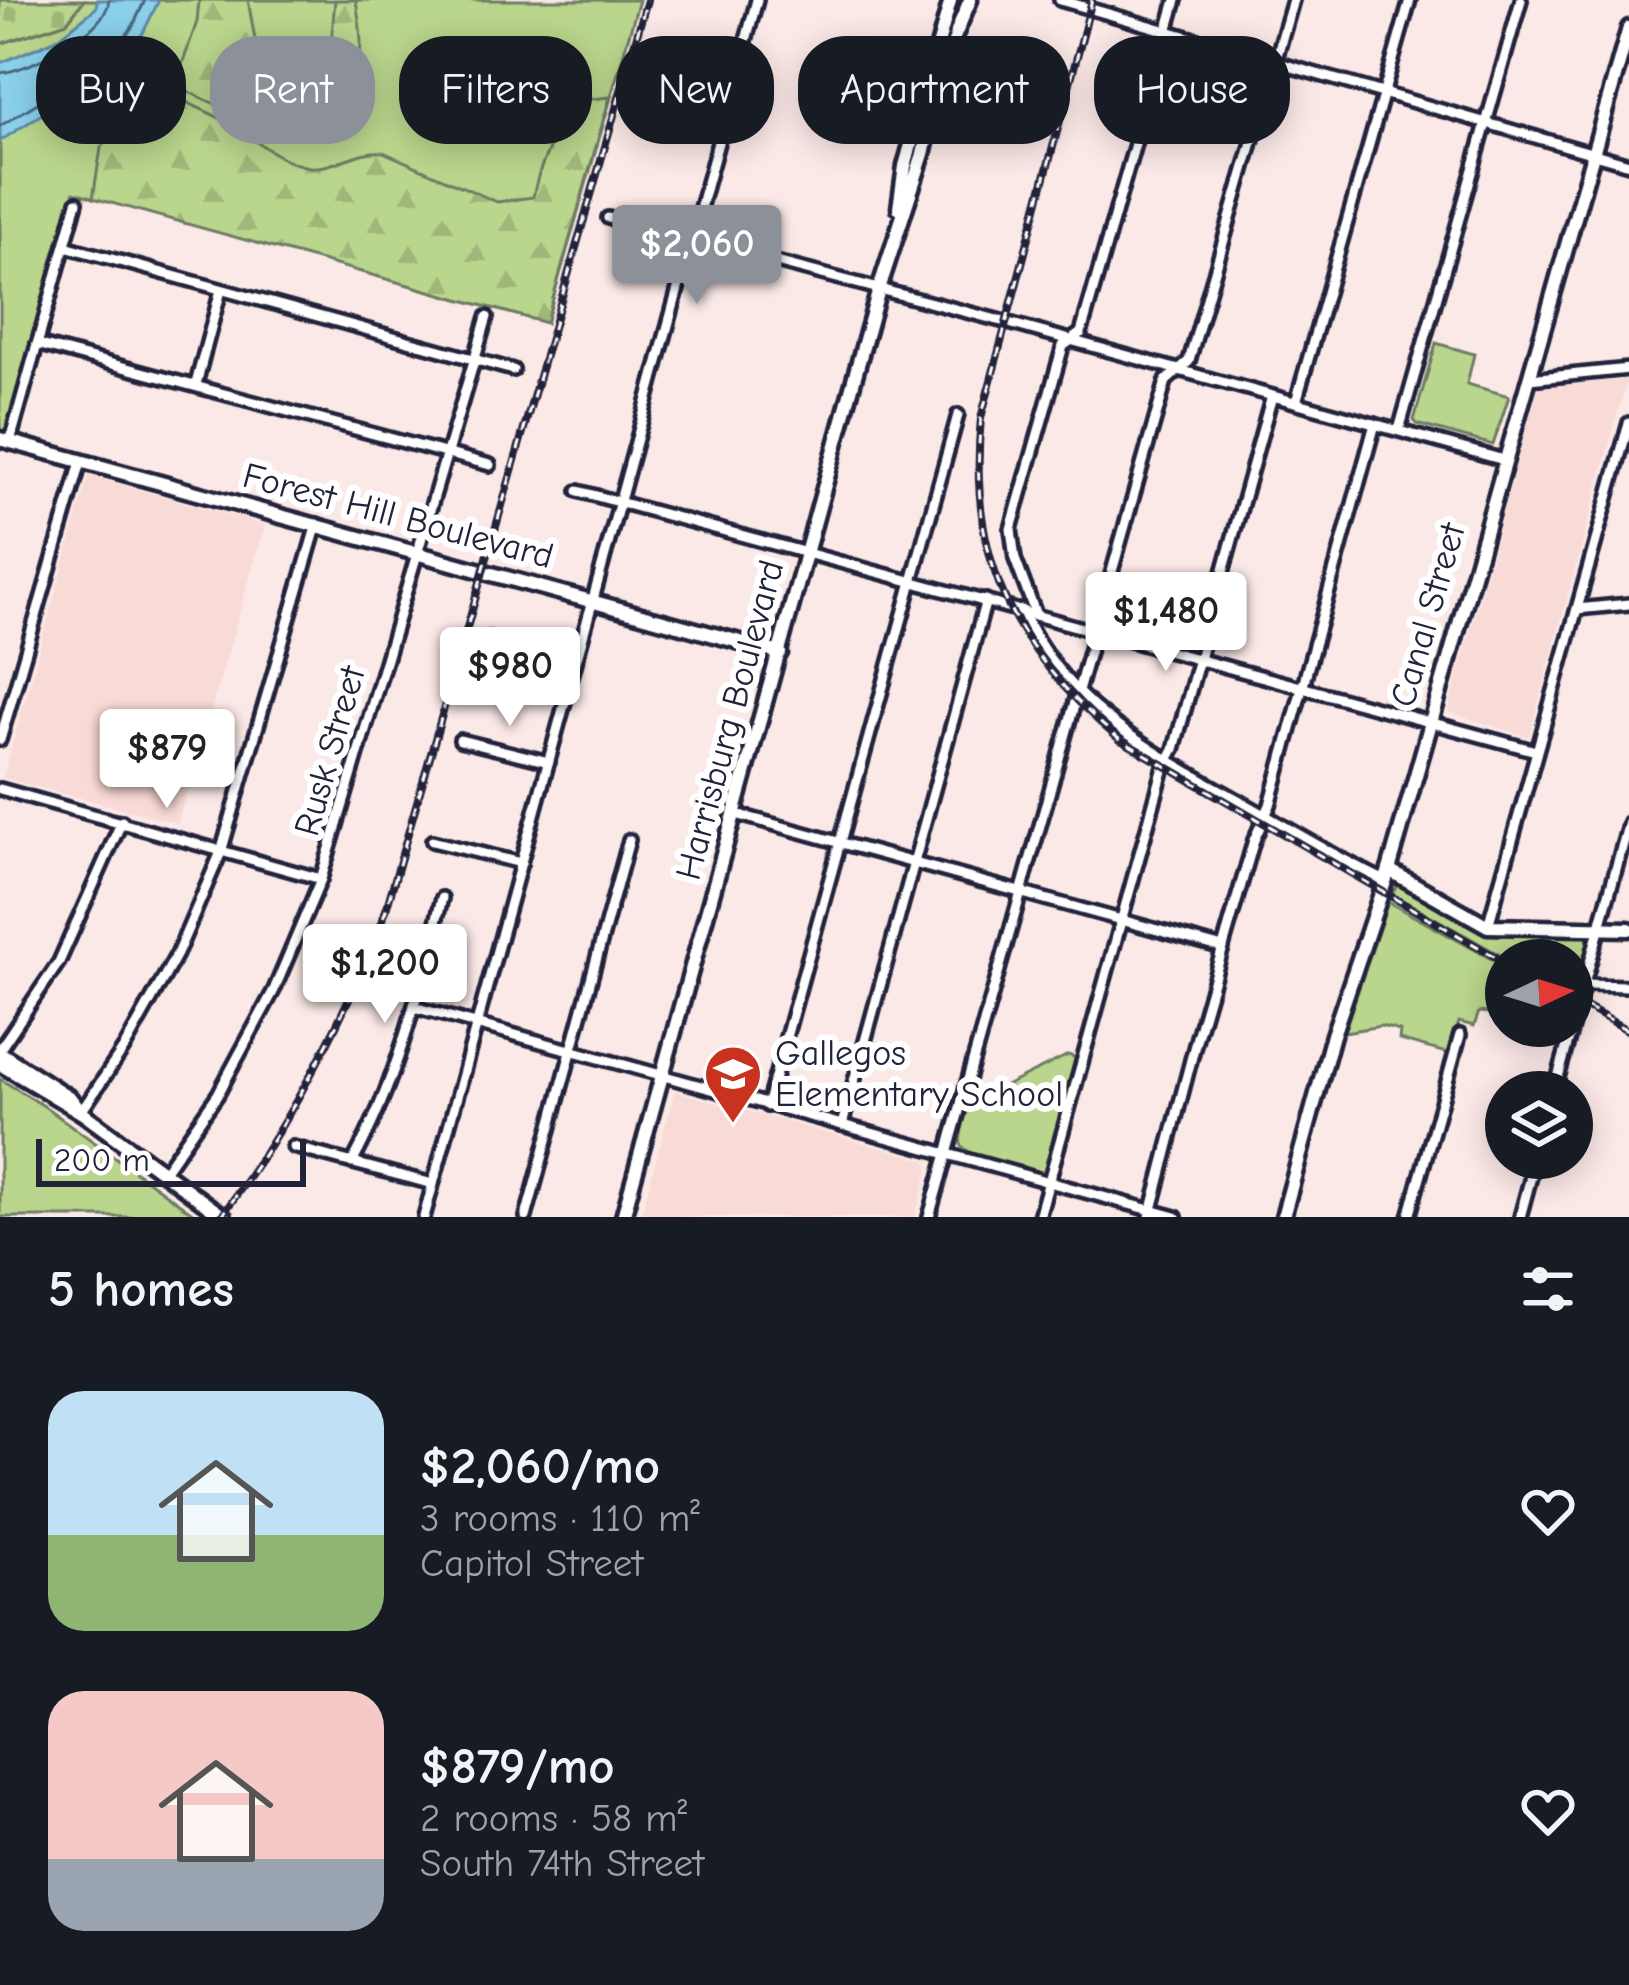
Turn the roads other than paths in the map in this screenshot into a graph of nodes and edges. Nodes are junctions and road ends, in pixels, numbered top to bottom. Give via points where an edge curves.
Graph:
1 (758, 0) edge
2 (951, 0) edge
3 (970, 0) edge
4 (1060, 0) edge
5 (1176, 0) edge
6 (1293, 0) edge
7 (1410, 0) edge
8 (1521, 0) edge
9 (1629, 28) edge
10 (1167, 31) junction
11 (1183, 36) edge
12 (1282, 36) edge
13 (1290, 68) edge
14 (1384, 94) junction
15 (1486, 124) junction
16 (1251, 144) edge
17 (1593, 154) junction
18 (1629, 164) edge
19 (77, 202) dead end
20 (608, 218) dead end
21 (894, 239) junction
22 (692, 241) junction
23 (65, 246) junction
24 (879, 289) junction
25 (221, 290) junction
26 (487, 317) dead end
27 (1069, 340) junction
28 (37, 344) junction
29 (475, 360) junction
30 (1629, 369) edge
31 (513, 370) dead end
32 (1178, 370) junction
33 (1529, 379) junction
34 (196, 384) junction
35 (1272, 396) junction
36 (1296, 402) junction
37 (958, 415) dead end
38 (1629, 423) edge
39 (1375, 424) junction
40 (1399, 430) junction
41 (5, 440) edge
42 (449, 453) junction
43 (1504, 460) junction
44 (80, 462) junction
45 (490, 465) dead end
46 (1629, 479) edge
47 (1612, 481) junction
48 (578, 491) dead end
49 (621, 501) junction
50 (317, 524) junction
51 (418, 551) junction
52 (807, 553) junction
53 (912, 581) junction
54 (986, 600) junction
55 (591, 602) junction
56 (1629, 604) edge
57 (1577, 609) junction
58 (1022, 610) junction
59 (1036, 615) junction
60 (1096, 632) junction
61 (488, 638) dead end
62 (779, 653) junction
63 (1200, 660) junction
64 (575, 662) junction
65 (1302, 688) junction
66 (1076, 694) junction
67 (1429, 723) junction
68 (0, 740) edge
69 (460, 740) dead end
70 (1536, 751) junction
71 (1168, 760) junction
72 (549, 762) junction
73 (0, 789) edge
74 (736, 814) junction
75 (1265, 815) junction
76 (122, 821) junction
77 (1629, 822) edge
78 (629, 840) dead end
79 (432, 841) dead end
80 (840, 844) junction
81 (221, 852) junction
82 (521, 863) junction
83 (913, 863) junction
84 (1387, 875) junction
85 (321, 879) junction
86 (1018, 892) junction
87 (442, 898) dead end
88 (1119, 921) junction
89 (1488, 926) junction
90 (1598, 929) junction
91 (1629, 929) edge
92 (1223, 948) junction
93 (1593, 949) edge
94 (1593, 985) edge
95 (1629, 986) edge
96 (414, 1007) junction
97 (479, 1026) junction
98 (1460, 1035) dead end
99 (0, 1051) edge
100 (571, 1052) junction
101 (0, 1064) edge
102 (662, 1078) junction
103 (766, 1106) junction
104 (81, 1112) junction
105 (842, 1125) junction
106 (293, 1147) dead end
107 (947, 1151) junction
108 (352, 1163) junction
109 (163, 1173) junction
110 (1530, 1179) edge
111 (1049, 1182) junction
112 (433, 1184) junction
113 (1151, 1214) edge
114 (224, 1217) edge
115 (424, 1217) edge
116 (526, 1217) edge
117 (623, 1217) edge
118 (929, 1217) edge
119 (1039, 1217) edge
120 (1176, 1217) edge
121 (1283, 1217) edge
122 (1409, 1217) edge
123 (1520, 1217) edge

1 - 22 street
2 - 21 street, Harrisburg Boulevard via 905,166
3 - 21 street, Harrisburg Boulevard
4 - 10 street
5 - 10 street
6 - 12 street
7 - 14 street
8 - 15 street
9 - 17 street, Canal Street
10 - 11 street
10 - 27 street via 1081,333
13 - 14 street
14 - 15 street
14 - 36 street
15 - 17 street
15 - 40 street
16 - 32 street via 1189,361
17 - 18 street
17 - 33 street, Canal Street
19 - 23 street
20 - 22 street
21 - 24 street, Harrisburg Boulevard
22 - 24 street
22 - 49 street
23 - 25 street
23 - 28 street
24 - 27 street
24 - 52 street, Harrisburg Boulevard
25 - 29 street
25 - 34 street
26 - 29 street, Rusk Street
27 - 32 street
27 - 59 street via 1011,529
28 - 34 street
28 - 41 street
29 - 31 street
29 - 42 street, Rusk Street
30 - 33 street
32 - 35 street
32 - 60 street via 1166,381
33 - 43 street, Canal Street
34 - 42 street
35 - 36 street
35 - 63 street
36 - 39 street
37 - 53 street
38 - 47 street
39 - 40 street
39 - 65 street
40 - 43 street
41 - 44 street, Forest Hill Boulevard
42 - 45 street
42 - 51 street, Rusk Street
43 - 67 street, Canal Street
44 - 50 street, Forest Hill Boulevard
44 - 68 street
46 - 47 street
47 - 57 street
48 - 49 street
49 - 52 street
49 - 55 street
50 - 51 street, Forest Hill Boulevard
50 - 81 street
51 - 55 street, Forest Hill Boulevard
51 - 85 street, Rusk Street
52 - 53 street
52 - 62 street, Harrisburg Boulevard
53 - 54 street
53 - 80 street
54 - 58 street
54 - 83 street
55 - 62 street, Forest Hill Boulevard
55 - 64 street
56 - 57 street
57 - 70 street
58 - 59 street
58 - 66 street
59 - 60 street
60 - 63 street
60 - 66 street
61 - 64 street
62 - 74 street, Harrisburg Boulevard
63 - 65 street
63 - 71 street
64 - 72 street
65 - 67 street
65 - 75 street
66 - 71 street
66 - 86 street
67 - 70 street
67 - 84 street, Canal Street
69 - 72 street
70 - 89 street
71 - 75 street
71 - 88 street
72 - 82 street
73 - 76 street
74 - 80 street
74 - 102 street, Harrisburg Boulevard
75 - 84 street
75 - 92 street
76 - 81 street
76 - 99 street via 59,962
77 - 90 street
78 - 100 street
79 - 82 street
80 - 83 street
80 - 103 street
81 - 85 street
81 - 104 street via 177,954
82 - 97 street
83 - 86 street
83 - 105 street
84 - 89 street
84 - 121 street, Canal Street
85 - 109 street, Rusk Street via 263,1011
86 - 88 street
86 - 107 street
87 - 96 street
88 - 92 street
88 - 111 street
89 - 90 street
90 - 91 street
90 - 93 street
92 - 113 street
94 - 95 street
96 - 97 street
96 - 108 street via 377,1117
97 - 100 street
97 - 112 street
98 - 122 street
99 - 104 street
100 - 102 street
100 - 116 street
101 - 104 street
102 - 103 street
102 - 117 street, Harrisburg Boulevard
103 - 105 street
104 - 109 street
105 - 107 street
106 - 108 street
107 - 111 street
107 - 118 street
108 - 112 street
109 - 114 street
110 - 123 street
111 - 113 street
111 - 119 street
112 - 115 street
113 - 120 street

